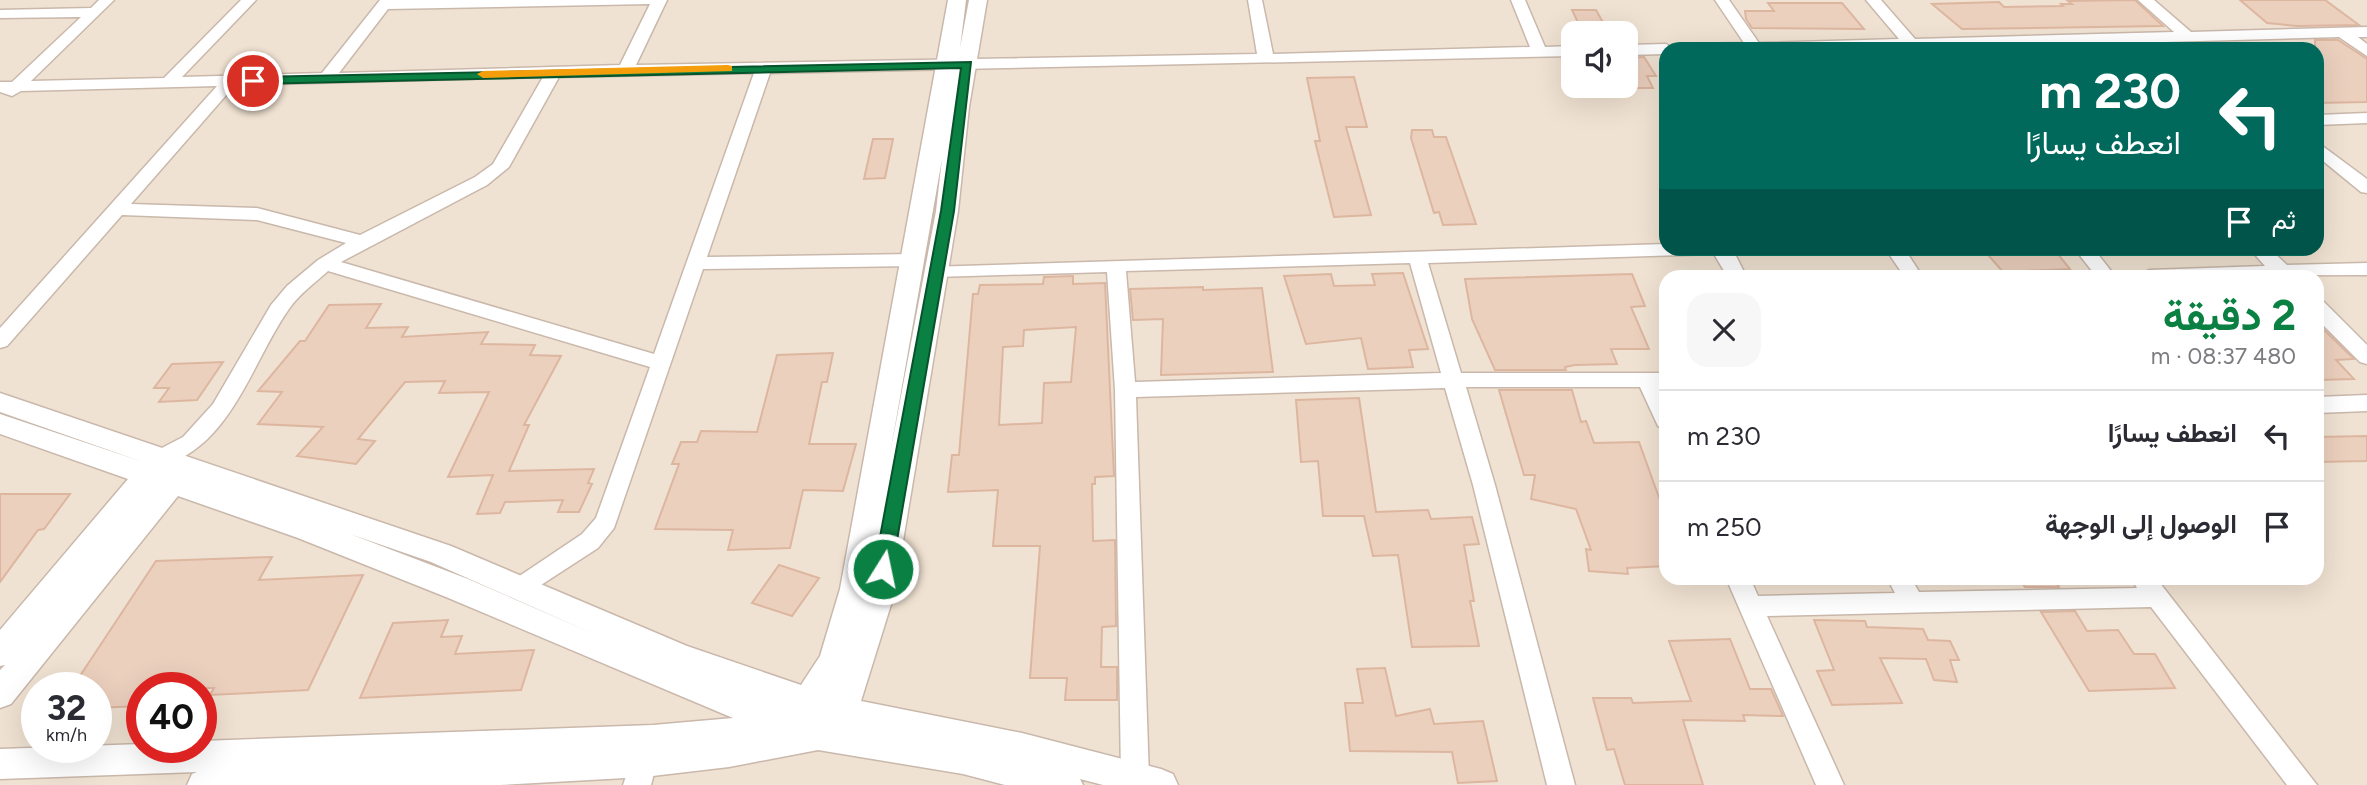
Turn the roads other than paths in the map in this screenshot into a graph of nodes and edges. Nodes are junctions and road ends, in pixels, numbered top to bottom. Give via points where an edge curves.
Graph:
1 (107, 0) edge
2 (248, 0) edge
3 (658, 0) edge
4 (957, 0) edge
5 (978, 0) edge
6 (1255, 0) edge
7 (1518, 0) edge
8 (1722, 0) edge
9 (1872, 0) edge
10 (2145, 0) edge
11 (513, 1) edge
12 (386, 2) edge
13 (94, 12) junction
14 (0, 14) edge
15 (2342, 32) junction
16 (2367, 32) edge
17 (2187, 36) junction
18 (1752, 42) edge
19 (1909, 42) edge
20 (2084, 42) edge
21 (1638, 50) edge
22 (1659, 50) edge
23 (1539, 51) junction
24 (1561, 51) edge
25 (2367, 51) edge
26 (1266, 59) junction
27 (957, 65) junction
28 (764, 67) junction
29 (626, 70) junction
30 (554, 72) junction
31 (326, 79) junction
32 (229, 82) junction
33 (169, 83) junction
34 (8, 87) edge
35 (0, 102) edge
36 (2367, 118) edge
37 (2324, 120) edge
38 (2324, 153) edge
39 (2367, 188) edge
40 (118, 209) junction
41 (362, 241) junction
42 (1659, 250) edge
43 (1417, 256) junction
44 (2090, 256) edge
45 (2266, 256) edge
46 (325, 264) junction
47 (696, 264) junction
48 (925, 266) junction
49 (1116, 267) junction
50 (2367, 269) edge
51 (2101, 270) edge
52 (2280, 270) edge
53 (2324, 272) edge
54 (2324, 314) edge
55 (0, 341) edge
56 (2367, 357) edge
57 (661, 363) junction
58 (1455, 380) junction
59 (1657, 380) edge
60 (1125, 390) junction
61 (0, 402) edge
62 (2367, 403) edge
63 (2324, 405) edge
64 (0, 425) edge
65 (172, 465) junction
66 (1741, 585) edge
67 (1903, 585) edge
68 (2151, 587) edge
69 (521, 588) junction
70 (1912, 602) junction
71 (1751, 606) junction
72 (0, 653) edge
73 (0, 694) edge
74 (808, 701) junction
75 (841, 711) junction
76 (781, 723) junction
77 (818, 735) junction
78 (0, 764) edge
79 (640, 773) edge
80 (1148, 781) edge
81 (204, 785) edge
82 (1066, 785) edge
83 (1562, 785) edge
84 (1830, 785) edge
85 (2303, 785) edge

1 - 13 street
2 - 33 street
3 - 11 street
3 - 29 street
4 - 27 street
5 - 27 street
6 - 26 street
7 - 23 street
8 - 18 street
9 - 19 street
10 - 17 street
11 - 12 street
12 - 31 street
13 - 14 street
13 - 34 street
15 - 16 street
15 - 17 street
15 - 25 street
17 - 20 street
21 - 22 street
23 - 24 street
23 - 26 street
26 - 27 street
27 - 28 street
27 - 48 street
28 - 29 street
28 - 47 street
29 - 30 street
30 - 31 street
30 - 41 street via 500,167
31 - 32 street
32 - 33 street
32 - 40 street
33 - 34 street
34 - 35 street
36 - 37 street
38 - 39 street
40 - 41 street via 257,214
40 - 55 street
41 - 46 street
42 - 43 street
43 - 49 street
43 - 58 street
44 - 51 street
45 - 52 street
46 - 57 street
46 - 65 street via 281,305 234,391
47 - 48 street
47 - 57 street
48 - 49 street
48 - 74 street via 849,618 829,670
48 - 75 street via 879,595
49 - 60 street
50 - 53 street
54 - 56 street
57 - 69 street via 606,522 590,541
58 - 59 street
58 - 60 street
58 - 83 street
60 - 80 street
61 - 65 street
62 - 63 street
64 - 65 street
65 - 69 street via 391,536
65 - 72 street
65 - 73 street
65 - 76 street via 308,530
66 - 71 street
67 - 70 street
68 - 70 street
68 - 85 street
69 - 74 street via 676,655
70 - 71 street
71 - 84 street
74 - 75 street
74 - 76 street
75 - 77 street
75 - 80 street via 1022,748
76 - 77 street
76 - 78 street via 653,740
77 - 79 street
77 - 82 street via 963,759
79 - 81 street

